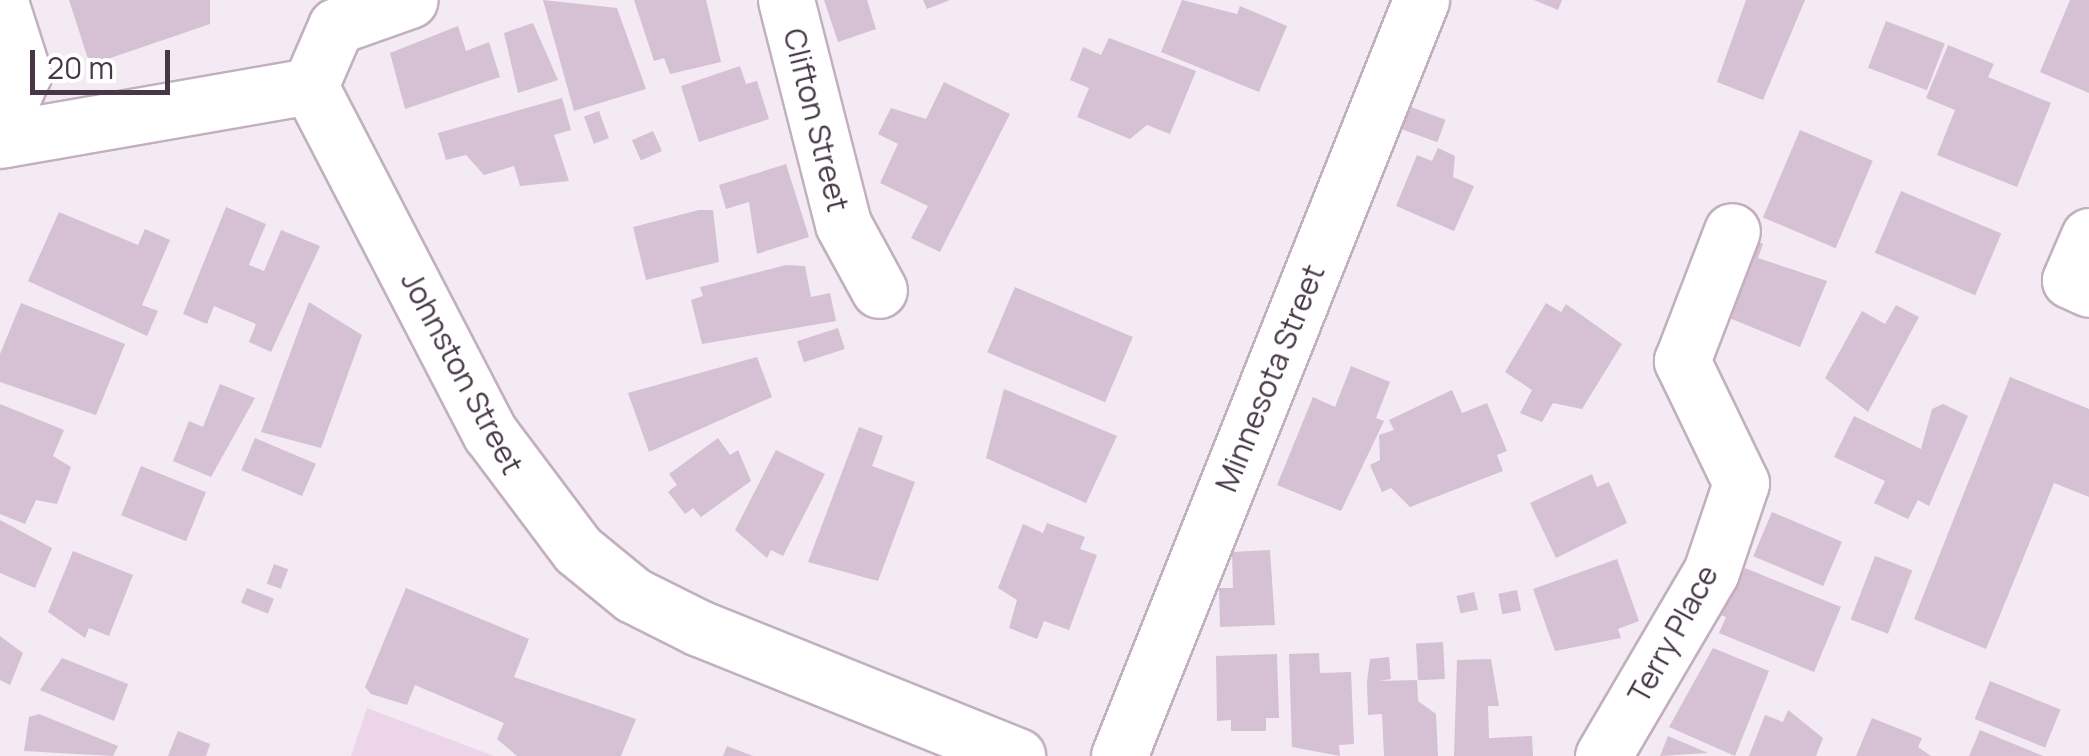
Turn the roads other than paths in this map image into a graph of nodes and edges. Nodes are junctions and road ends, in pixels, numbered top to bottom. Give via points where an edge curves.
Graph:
1 (410, 0) edge
2 (786, 0) edge
3 (1420, 0) edge
4 (0, 2) edge
5 (310, 86) junction
6 (0, 125) edge
7 (0, 140) edge
8 (1732, 231) dead end
9 (879, 290) dead end
10 (1017, 756) edge
11 (1119, 756) edge
12 (1603, 756) edge

1 - 5 street via 336,26
2 - 9 street, Clifton Street via 843,224
3 - 11 street, Minnesota Street
4 - 6 street via 23,74
5 - 7 street
5 - 10 street, Johnston Street via 490,433 578,550 633,594 699,628
8 - 12 street, Terry Place via 1682,361 1742,483 1712,572

